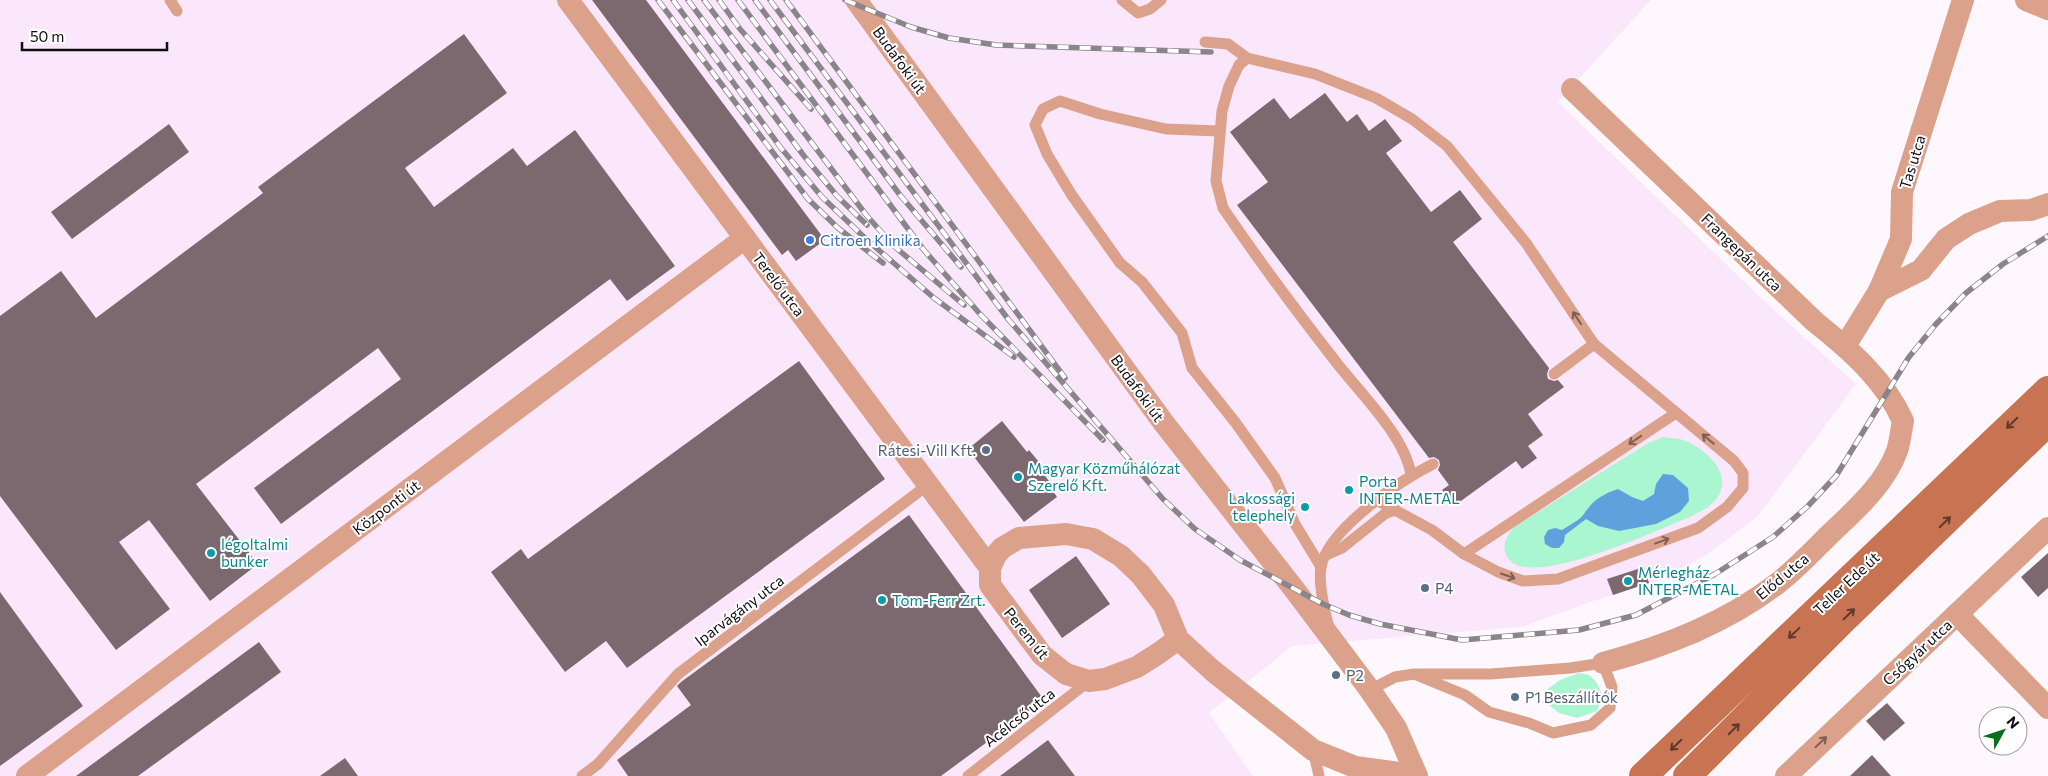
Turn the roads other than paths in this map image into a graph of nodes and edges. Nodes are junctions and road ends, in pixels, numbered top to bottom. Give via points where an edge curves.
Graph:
1 (170, 0) edge
2 (568, 0) edge
3 (856, 0) edge
4 (1122, 0) edge
5 (1161, 0) edge
6 (1964, 0) edge
7 (2026, 0) edge
8 (2048, 9) edge
9 (177, 11) dead end
10 (1205, 42) dead end
11 (1247, 58) junction
12 (1572, 89) dead end
13 (1219, 131) junction
14 (2048, 204) edge
15 (746, 238) junction
16 (1879, 291) junction
17 (1594, 344) junction
18 (1845, 346) junction
19 (1554, 374) dead end
20 (2048, 390) edge
21 (1676, 413) junction
22 (1904, 421) joint
23 (2048, 422) edge
24 (1433, 464) dead end
25 (1411, 475) junction
26 (929, 484) junction
27 (1378, 500) junction
28 (1396, 510) junction
29 (2048, 528) edge
30 (1464, 554) junction
31 (1326, 555) junction
32 (1321, 567) junction
33 (990, 568) junction
34 (1957, 614) junction
35 (1332, 638) junction
36 (1178, 639) junction
37 (1603, 663) junction
38 (1414, 674) junction
39 (1089, 681) junction
40 (1370, 690) junction
41 (2048, 708) edge
42 (1313, 750) junction
43 (1416, 775) edge
44 (27, 776) edge
45 (582, 776) edge
46 (968, 776) edge
47 (1318, 776) edge
48 (1643, 776) edge
49 (1687, 776) edge
50 (1786, 776) edge

1 - 9 lane
2 - 15 street, Terelő utca
3 - 35 street, Budafoki út via 1162,422
4 - 5 lane via 1138,13
6 - 16 street, Tas utca via 1902,192 1902,239
7 - 8 street
10 - 11 lane via 1228,44
11 - 13 lane via 1239,64 1229,86
17 -> 11 lane via 1526,243 1447,146 1412,118 1376,98 1315,74
12 - 18 street, Frangepán utca via 1815,322
13 - 25 lane via 1216,180 1223,208 1396,438 1409,462
13 - 32 lane via 1166,129 1060,101 1043,109 1035,126 1071,194 1120,263 1142,282 1182,333 1192,368 1275,478 1295,524
14 - 16 street via 2031,210 2000,212 1968,224 1946,238 1921,270
15 - 26 street, Terelő utca
15 - 44 street, Központi út
16 - 18 street, Tas utca
17 - 19 lane
17 - 21 lane
18 - 22 street, Frangepán utca via 1887,391
20 -> 48 main road, Teller Ede út
21 -> 30 lane
30 -> 21 lane via 1523,581 1558,579 1698,528 1727,507 1743,488 1743,473 1734,461
22 - 37 street, Előd utca via 1896,451 1883,478 1861,504 1779,582 1743,608 1700,630
49 -> 23 main road, Teller Ede út
24 - 25 lane
25 - 27 lane
26 - 33 street, Terelő utca
26 - 45 lane, Iparvágány utca via 678,674 598,764
27 - 28 lane
27 - 31 lane via 1344,528
28 - 30 lane via 1432,530
28 - 31 lane via 1386,513 1342,548
29 - 34 street, Csőgyár utca
31 - 32 lane
32 - 35 lane via 1322,604
33 - 36 street via 1002,548 1019,538 1066,534 1093,539 1122,556 1141,575 1164,605
33 - 39 street, Perem út via 990,585 1042,655 1066,674
34 - 41 street
50 -> 34 street, Csőgyár utca
35 - 40 street, Budafoki út
36 - 39 street, Perem út via 1138,667
36 - 42 street
37 - 38 lane via 1491,674
37 - 38 lane via 1612,687 1610,708 1591,725 1553,733 1489,712 1465,694
38 - 40 lane via 1395,678
39 - 46 lane, Acélcső utca
40 - 43 street, Budafoki út via 1396,728
42 - 43 street via 1355,766
42 - 47 lane

